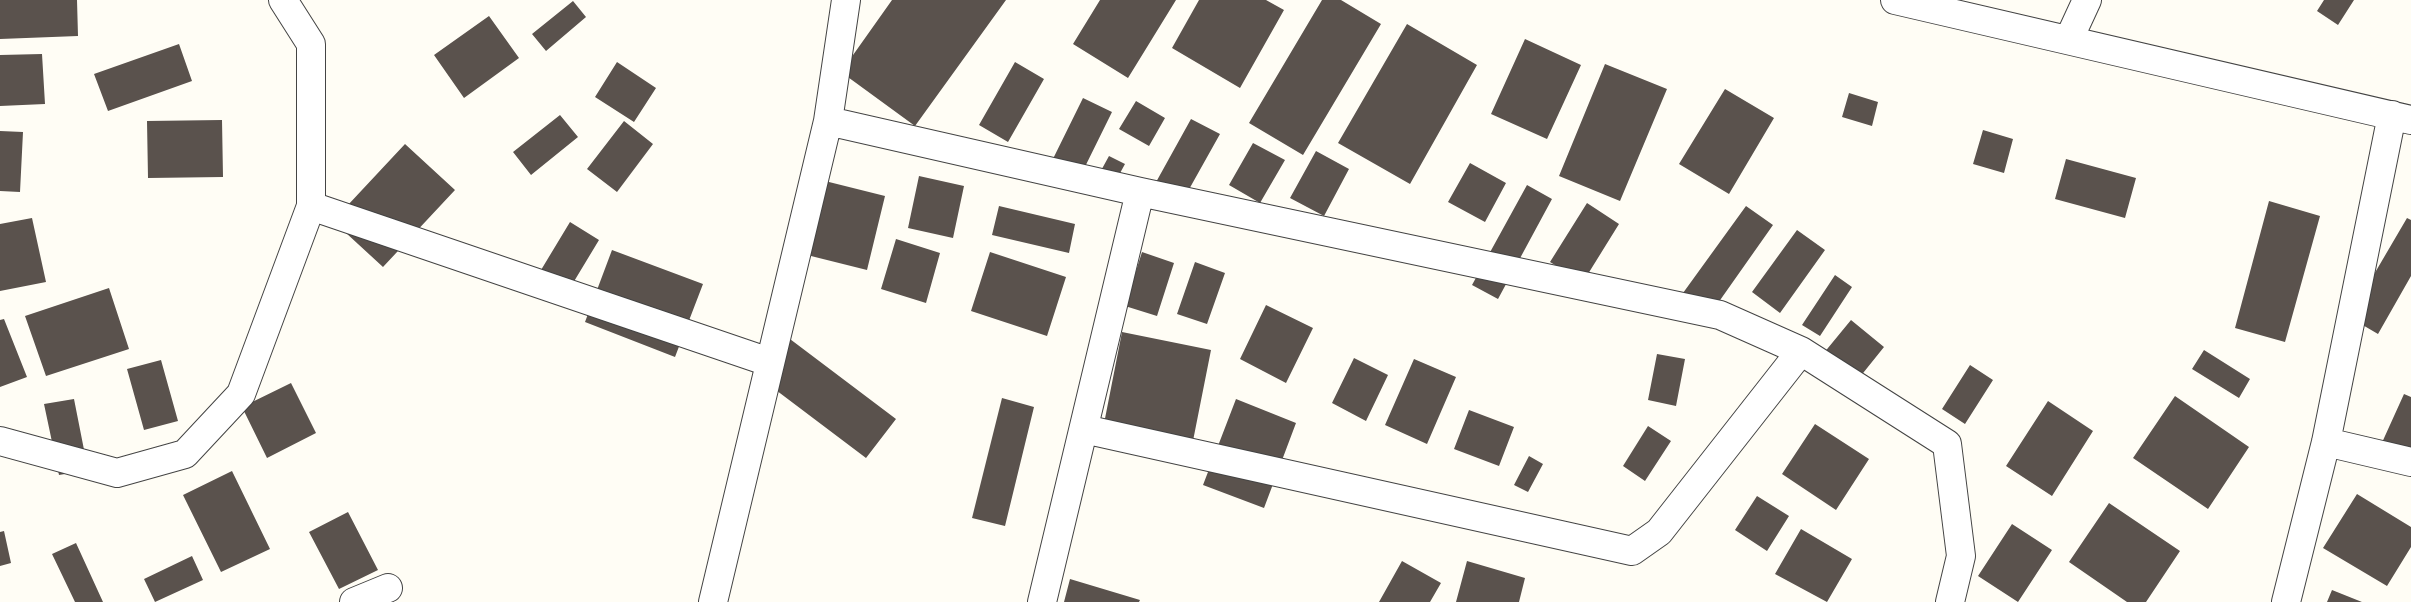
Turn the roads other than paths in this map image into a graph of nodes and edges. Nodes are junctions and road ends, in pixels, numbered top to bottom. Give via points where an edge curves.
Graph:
1 (283, 0) edge
2 (846, 0) edge
3 (1895, 0) edge
4 (2087, 0) edge
5 (2069, 39) junction
6 (2402, 117) edge
7 (828, 121) junction
8 (1140, 192) junction
9 (311, 206) junction
10 (1801, 351) junction
11 (769, 362) junction
12 (1084, 430) junction
13 (0, 441) edge
14 (2326, 442) junction
15 (2411, 462) edge
16 (388, 588) dead end
17 (354, 602) edge
18 (712, 602) edge
19 (1042, 602) edge
20 (1950, 602) edge
21 (2286, 602) edge

1 - 9 street via 311,44
2 - 7 street
3 - 5 street
4 - 5 street
5 - 6 street
6 - 14 street
7 - 8 street
7 - 11 street
8 - 10 street via 1720,315
8 - 12 street
9 - 11 street
9 - 13 street via 241,394 185,454 117,473
10 - 12 street via 1659,532 1632,551
10 - 20 street via 1947,444 1961,556
11 - 18 street
12 - 19 street
14 - 15 street
14 - 21 street
16 - 17 street

